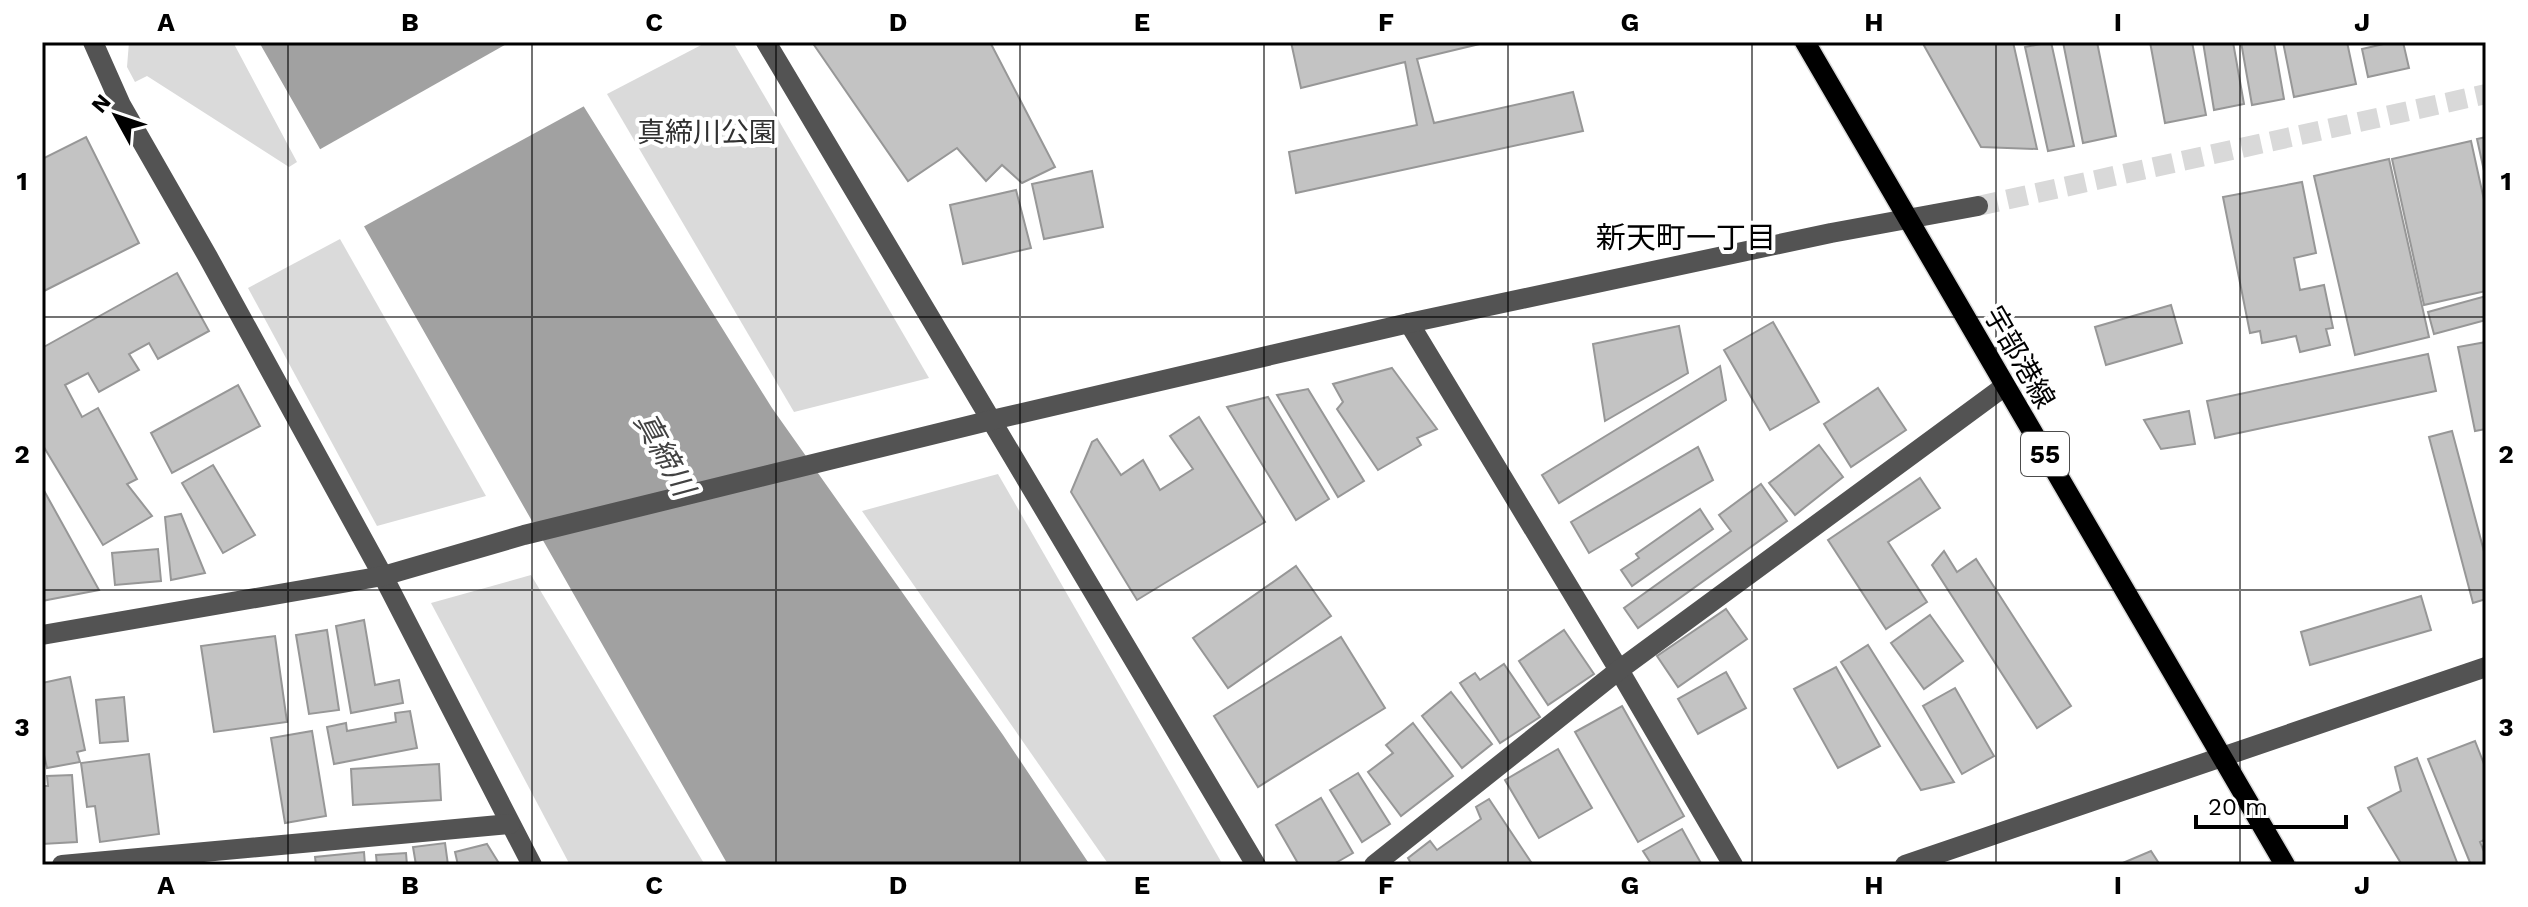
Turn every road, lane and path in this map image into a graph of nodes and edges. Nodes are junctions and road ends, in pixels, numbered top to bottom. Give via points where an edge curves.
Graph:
1 (93, 42) edge
2 (766, 42) edge
3 (1805, 42) edge
4 (1978, 206) tunnel mouth
5 (1908, 219) junction
6 (1409, 323) junction
7 (2005, 386) junction
8 (992, 420) junction
9 (383, 576) junction
10 (42, 635) edge
11 (2486, 667) edge
12 (1619, 670) junction
13 (2220, 757) junction
14 (510, 824) junction
15 (62, 865) edge
16 (532, 865) edge
17 (1256, 865) edge
18 (1374, 865) edge
19 (1733, 865) edge
20 (1905, 865) edge
21 (2285, 865) edge

1 - 9 street via 121,105
2 - 8 street
3 - 5 main road, 宇部港線 / 55
4 - 5 street
5 - 6 street
5 - 7 main road, 宇部港線 / 55
6 - 8 street
6 - 12 street
7 - 12 street
7 - 13 main road, 宇部港線 / 55
8 - 9 street via 524,535
8 - 17 street
9 - 10 street
9 - 14 street
11 - 13 street
12 - 18 street
12 - 19 street
13 - 20 street
13 - 21 main road, 宇部港線 / 55
14 - 15 street
14 - 16 street

